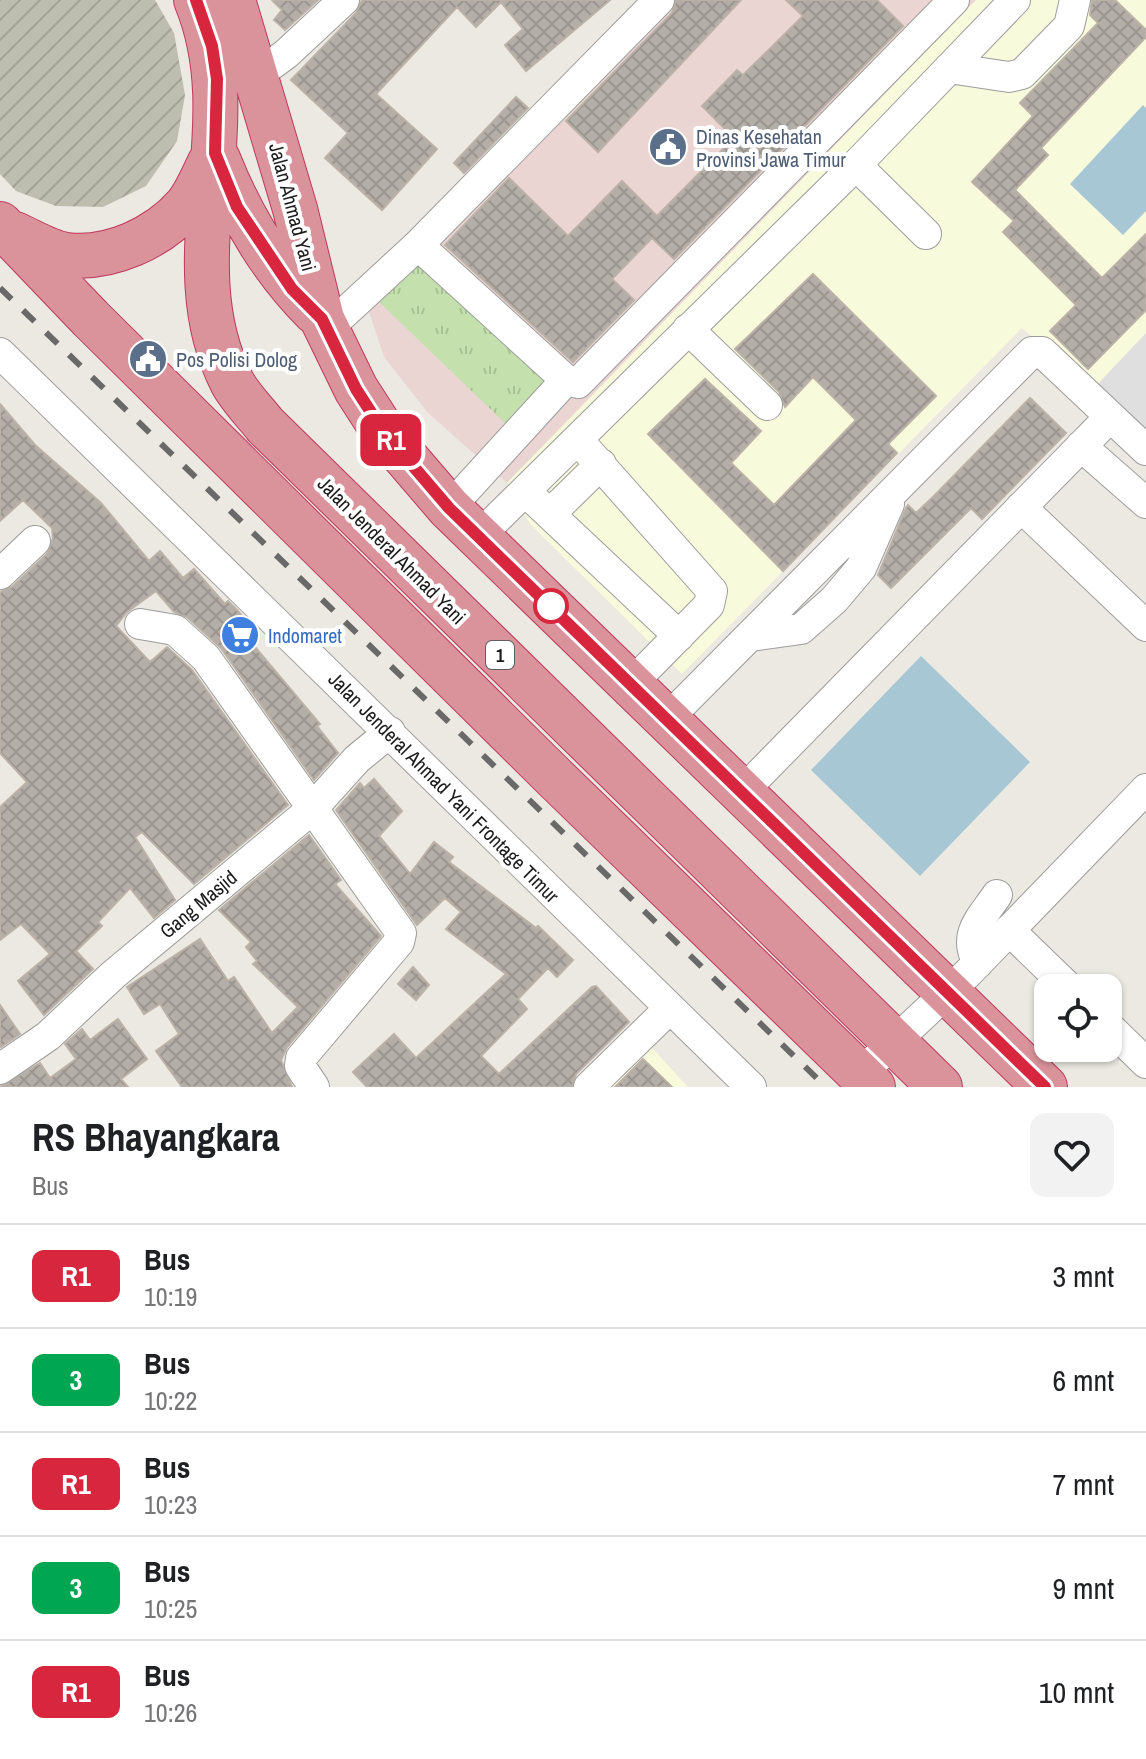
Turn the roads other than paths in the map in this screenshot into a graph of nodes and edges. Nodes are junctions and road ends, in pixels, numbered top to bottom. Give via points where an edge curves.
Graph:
1 (196, 0) edge
2 (233, 0) edge
3 (344, 0) edge
4 (659, 0) edge
5 (1015, 0) edge
6 (1075, 0) edge
7 (950, 2) edge
8 (949, 68) junction
9 (258, 82) junction
10 (216, 151) junction
11 (856, 165) junction
12 (3, 227) edge
13 (926, 234) dead end
14 (418, 245) junction
15 (324, 324) junction
16 (688, 329) junction
17 (0, 353) edge
18 (566, 380) junction
19 (767, 405) dead end
20 (1110, 417) junction
21 (578, 440) junction
22 (1081, 446) junction
23 (1146, 450) edge
24 (601, 464) junction
25 (525, 491) junction
26 (1146, 503) edge
27 (1021, 507) junction
28 (550, 514) junction
29 (464, 522) junction
30 (35, 541) dead end
31 (0, 574) edge
32 (140, 624) dead end
33 (1146, 626) edge
34 (679, 636) junction
35 (631, 684) junction
36 (668, 718) junction
37 (390, 732) junction
38 (1146, 789) edge
39 (742, 792) junction
40 (311, 810) junction
41 (997, 895) dead end
42 (1009, 930) junction
43 (1055, 974) edge
44 (669, 1009) junction
45 (928, 1010) junction
46 (1122, 1040) edge
47 (1146, 1063) edge
48 (0, 1069) edge
49 (866, 1081) edge
50 (314, 1087) edge
51 (589, 1087) edge
52 (751, 1087) edge
53 (940, 1087) edge
54 (1045, 1087) edge

1 - 10 highway, Jalan Jenderal Ahmad Yani / 1 via 217,79
2 - 9 highway, Jalan Ahmad Yani / 1
3 - 9 street
4 - 14 street
5 - 8 street
6 - 8 street via 1069,26 1022,74 1009,77
7 - 18 street via 578,383
8 - 11 street
9 - 10 highway
9 - 15 highway, Jalan Ahmad Yani / 1
10 - 12 highway via 187,205 162,228 132,244 99,254 66,255
10 - 15 highway via 248,226
10 - 45 highway, Jalan Jenderal Ahmad Yani / 1 via 204,263 216,344 233,384 265,425
11 - 13 street
11 - 16 street
12 - 49 highway, 1
14 - 15 street
14 - 18 street
15 - 29 highway, Jalan Ahmad Yani / 1 via 383,431
16 - 19 street
16 - 21 street
17 - 37 street, Jalan Jenderal Ahmad Yani Frontage Timur
18 - 29 street
20 - 22 street
20 - 23 street
20 - 36 street via 1042,352 1032,352
21 - 24 street
21 - 25 street
22 - 26 street
22 - 27 street
24 - 28 street
24 - 34 street via 712,591 709,605
25 - 28 street
25 - 29 street
27 - 33 street
27 - 39 street
28 - 34 street
29 - 35 highway, Jalan Ahmad Yani / 1
30 - 31 street
32 - 40 street via 175,630 196,648 238,700
34 - 35 street
35 - 36 highway, Jalan Ahmad Yani / 1
36 - 39 highway, Jalan Ahmad Yani / 1
37 - 40 street, Gang Masjid
37 - 44 street, Jalan Jenderal Ahmad Yani Frontage Timur
38 - 42 street
39 - 45 highway, Jalan Ahmad Yani / 1
40 - 48 street, Gang Masjid via 48,1036
40 - 50 street via 401,933 399,942 301,1058 300,1066
41 - 45 street
42 - 43 street
42 - 45 street
44 - 51 street
44 - 52 street, Jalan Jenderal Ahmad Yani Frontage Timur
45 - 49 street
45 - 53 highway, Jalan Jenderal Ahmad Yani / 1
45 - 54 highway, Jalan Ahmad Yani / 1
46 - 47 street

